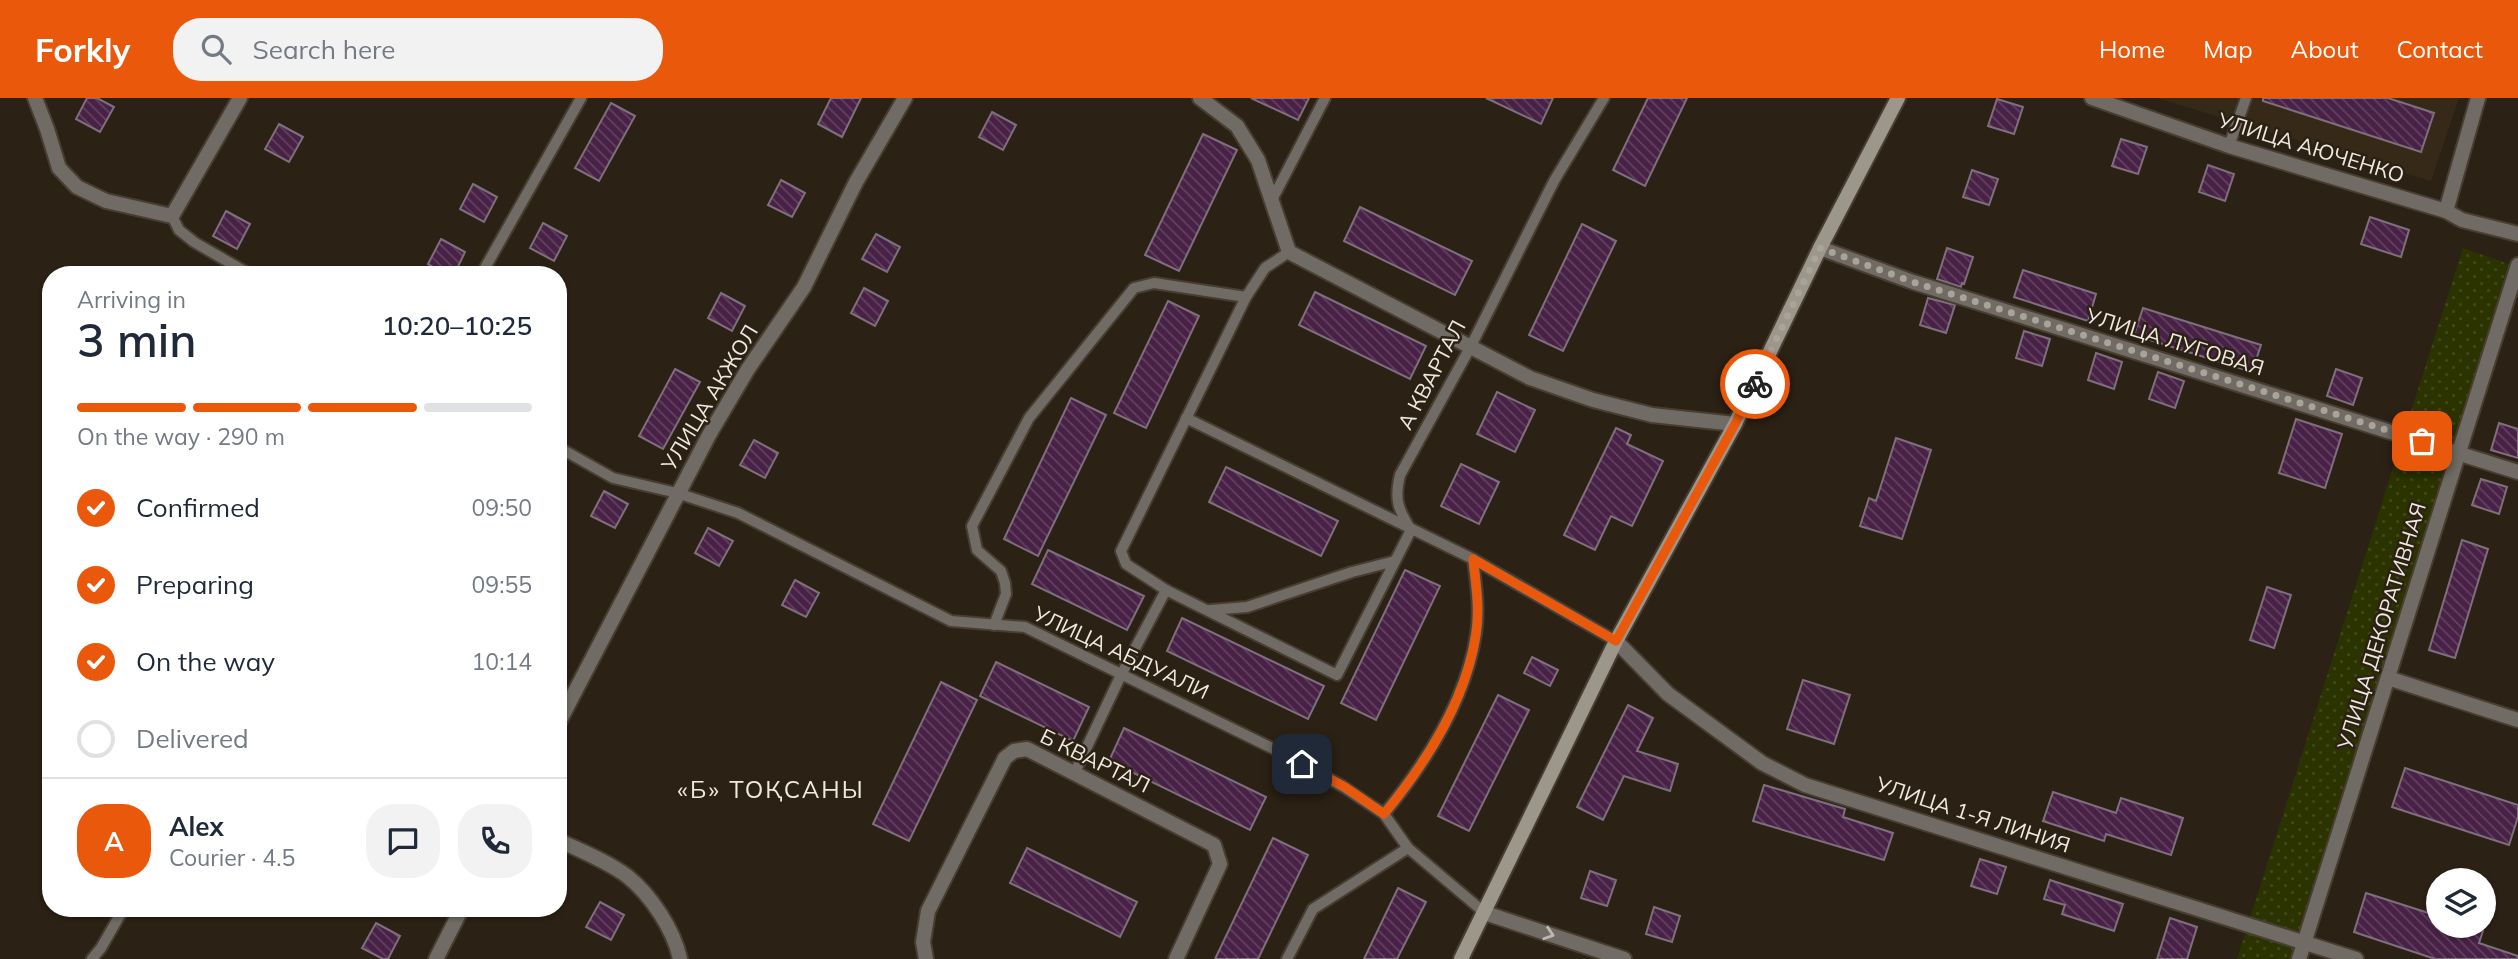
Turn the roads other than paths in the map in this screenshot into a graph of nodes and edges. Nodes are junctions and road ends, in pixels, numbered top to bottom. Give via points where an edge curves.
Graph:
1 (35, 98) edge
2 (240, 98) edge
3 (580, 98) edge
4 (905, 98) edge
5 (1200, 98) edge
6 (1325, 98) edge
7 (1604, 98) edge
8 (1898, 98) edge
9 (2092, 98) edge
10 (2246, 98) edge
11 (2478, 98) edge
12 (2229, 146) junction
13 (1272, 200) junction
14 (2446, 211) junction
15 (172, 216) junction
16 (2518, 234) edge
17 (1820, 248) junction
18 (1289, 252) junction
19 (2518, 265) edge
20 (235, 266) edge
21 (486, 266) edge
22 (1246, 297) junction
23 (1471, 346) junction
24 (1186, 418) junction
25 (1735, 424) junction
26 (567, 452) edge
27 (2459, 453) junction
28 (2518, 472) edge
29 (677, 493) junction
30 (1411, 530) junction
31 (1473, 559) junction
32 (1395, 561) junction
33 (1166, 590) junction
34 (1207, 610) junction
35 (994, 625) junction
36 (1616, 641) junction
37 (1121, 674) junction
38 (2388, 678) junction
39 (567, 707) edge
40 (2518, 720) edge
41 (1075, 772) junction
42 (1384, 814) junction
43 (567, 845) edge
44 (1408, 848) junction
45 (1485, 913) junction
46 (119, 917) edge
47 (457, 917) edge
48 (2304, 942) junction
49 (92, 959) edge
50 (436, 959) edge
51 (680, 959) edge
52 (926, 959) edge
53 (1176, 959) edge
54 (1287, 959) edge
55 (1461, 959) edge
56 (1623, 959) edge
57 (2299, 959) edge
58 (2356, 959) edge

1 - 15 street via 59,168 77,187 106,201
2 - 15 street
3 - 21 lane
4 - 29 street, УЛИЦА АКЖОЛ via 856,181 804,287 748,369
5 - 13 street via 1237,126 1258,160
6 - 13 lane
7 - 23 lane, А КВАРТАЛ via 1553,181
8 - 17 street
9 - 12 street, УЛИЦА АЮЧЕНКО
10 - 12 lane
11 - 14 street
12 - 14 street, УЛИЦА АЮЧЕНКО
13 - 18 street
14 - 16 street, УЛИЦА АЮЧЕНКО via 2462,220
15 - 20 lane via 178,230
17 - 25 street
17 - 27 street, УЛИЦА ЛУГОВАЯ via 1913,282
18 - 22 lane via 1265,268
18 - 23 street
19 - 27 street, УЛИЦА ДЕКОРАТИВНАЯ
22 - 24 lane
22 - 35 lane via 1154,283 1134,288 1029,418 972,526 977,550 1001,571 1005,583 1006,594
23 - 25 street via 1530,378 1593,400 1652,415
23 - 30 lane, А КВАРТАЛ via 1400,475 1397,504
24 - 30 lane
24 - 33 lane via 1121,551 1126,564
25 - 36 street
26 - 29 lane, УЛИЦА АБДУАЛИ via 613,478
27 - 28 street, УЛИЦА ЛУГОВАЯ
27 - 38 street, УЛИЦА ДЕКОРАТИВНАЯ
29 - 35 lane, УЛИЦА АБДУАЛИ via 738,513 951,621
29 - 39 street, УЛИЦА АКЖОЛ
30 - 31 lane
30 - 32 lane
31 - 36 lane
31 - 42 lane via 1476,633 1467,673 1436,741
32 - 34 lane via 1247,607
32 - 34 lane via 1337,675
33 - 34 lane
33 - 37 lane
35 - 37 lane, УЛИЦА АБДУАЛИ via 1026,627
36 - 45 street
36 - 48 street, УЛИЦА 1-Я ЛИНИЯ via 1668,694 1762,762 1805,785
37 - 41 lane
37 - 42 lane, УЛИЦА АБДУАЛИ via 1280,752
38 - 40 street
38 - 48 street, УЛИЦА ДЕКОРАТИВНАЯ
41 - 52 street, Б КВАРТАЛ via 1027,749 1005,758 928,911 923,942
41 - 53 street, Б КВАРТАЛ via 1214,845 1220,864
42 - 44 lane
43 - 51 street via 627,877 650,900 677,943
44 - 45 lane
44 - 54 lane via 1313,909
45 - 55 street
45 -> 56 street
46 - 49 lane
47 - 50 street
48 - 57 street, УЛИЦА ДЕКОРАТИВНАЯ
48 - 58 street, УЛИЦА 1-Я ЛИНИЯ

